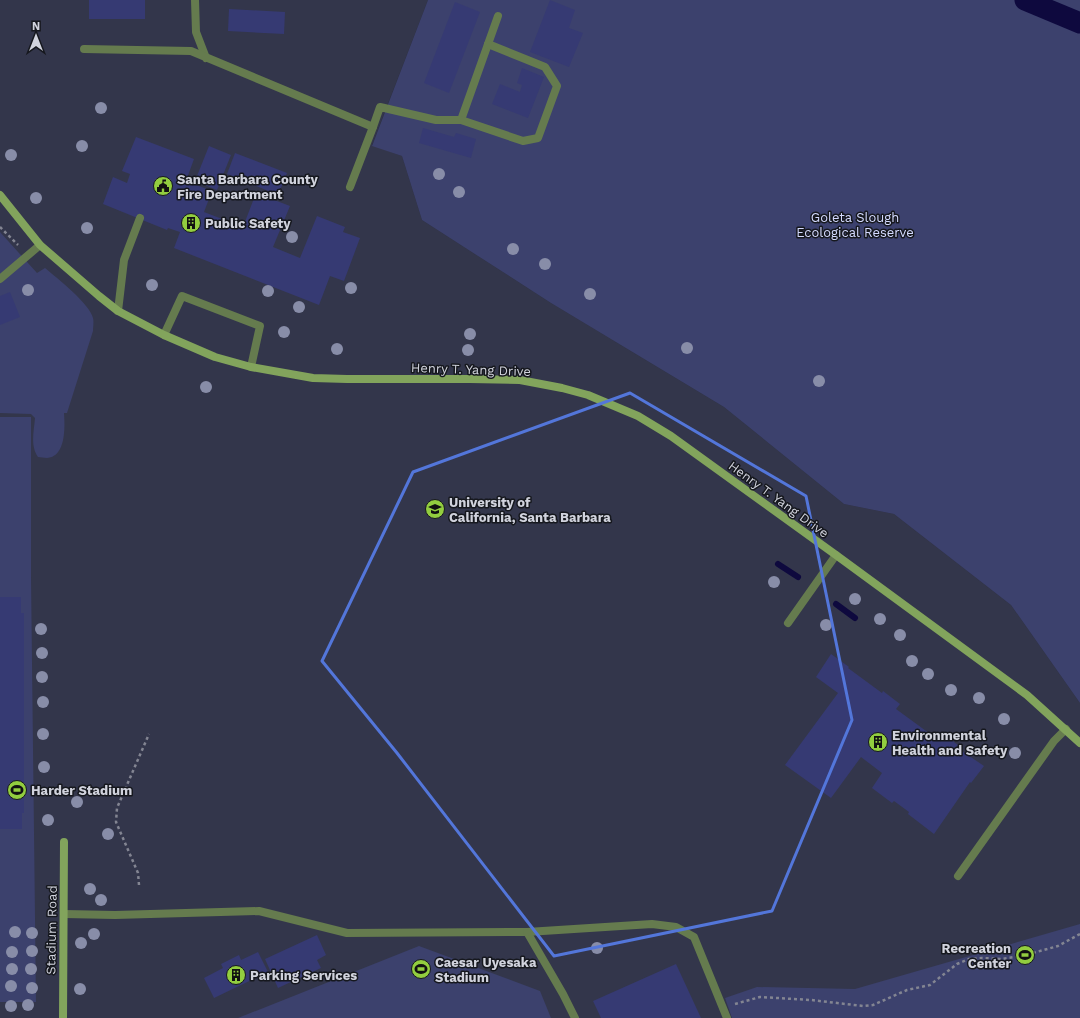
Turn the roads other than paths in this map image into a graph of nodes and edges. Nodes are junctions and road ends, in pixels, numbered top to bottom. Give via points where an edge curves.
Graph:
1 (195, 0) edge
2 (498, 16) dead end
3 (488, 44) junction
4 (84, 48) dead end
5 (206, 58) junction
6 (461, 120) junction
7 (373, 127) junction
8 (350, 187) dead end
9 (0, 195) edge
10 (140, 218) dead end
11 (40, 245) junction
12 (0, 279) edge
13 (118, 311) junction
14 (164, 335) junction
15 (251, 367) junction
16 (836, 555) junction
17 (788, 623) dead end
18 (1066, 729) junction
19 (1080, 743) edge
20 (64, 842) dead end
21 (958, 876) dead end
22 (64, 914) junction
23 (527, 932) junction
24 (63, 1018) edge
25 (575, 1018) edge
26 (727, 1018) edge

1 - 5 lane via 196,32
2 - 3 lane
3 - 6 lane
3 - 6 lane via 546,67 557,86 538,138 524,141
4 - 5 lane via 191,51
5 - 7 lane
6 - 7 lane via 436,120 380,107
7 - 8 lane
9 - 11 street, Henry T. Yang Drive
10 - 13 lane via 124,260
11 - 12 lane
11 - 13 street, Henry T. Yang Drive
13 - 14 street, Henry T. Yang Drive
14 - 15 street, Henry T. Yang Drive via 215,357
14 - 15 lane via 182,296 260,326
15 - 16 street, Henry T. Yang Drive via 313,378 347,380 520,380 588,395 638,416 671,436
16 - 17 lane
16 - 18 street, Henry T. Yang Drive via 1027,695
18 - 19 street, Henry T. Yang Drive
18 - 21 lane via 1054,741
20 - 22 street, Stadium Road
22 - 23 lane via 259,911 347,932
22 - 24 street, Stadium Road
23 - 25 lane
23 - 26 lane via 652,924 676,927 694,936

